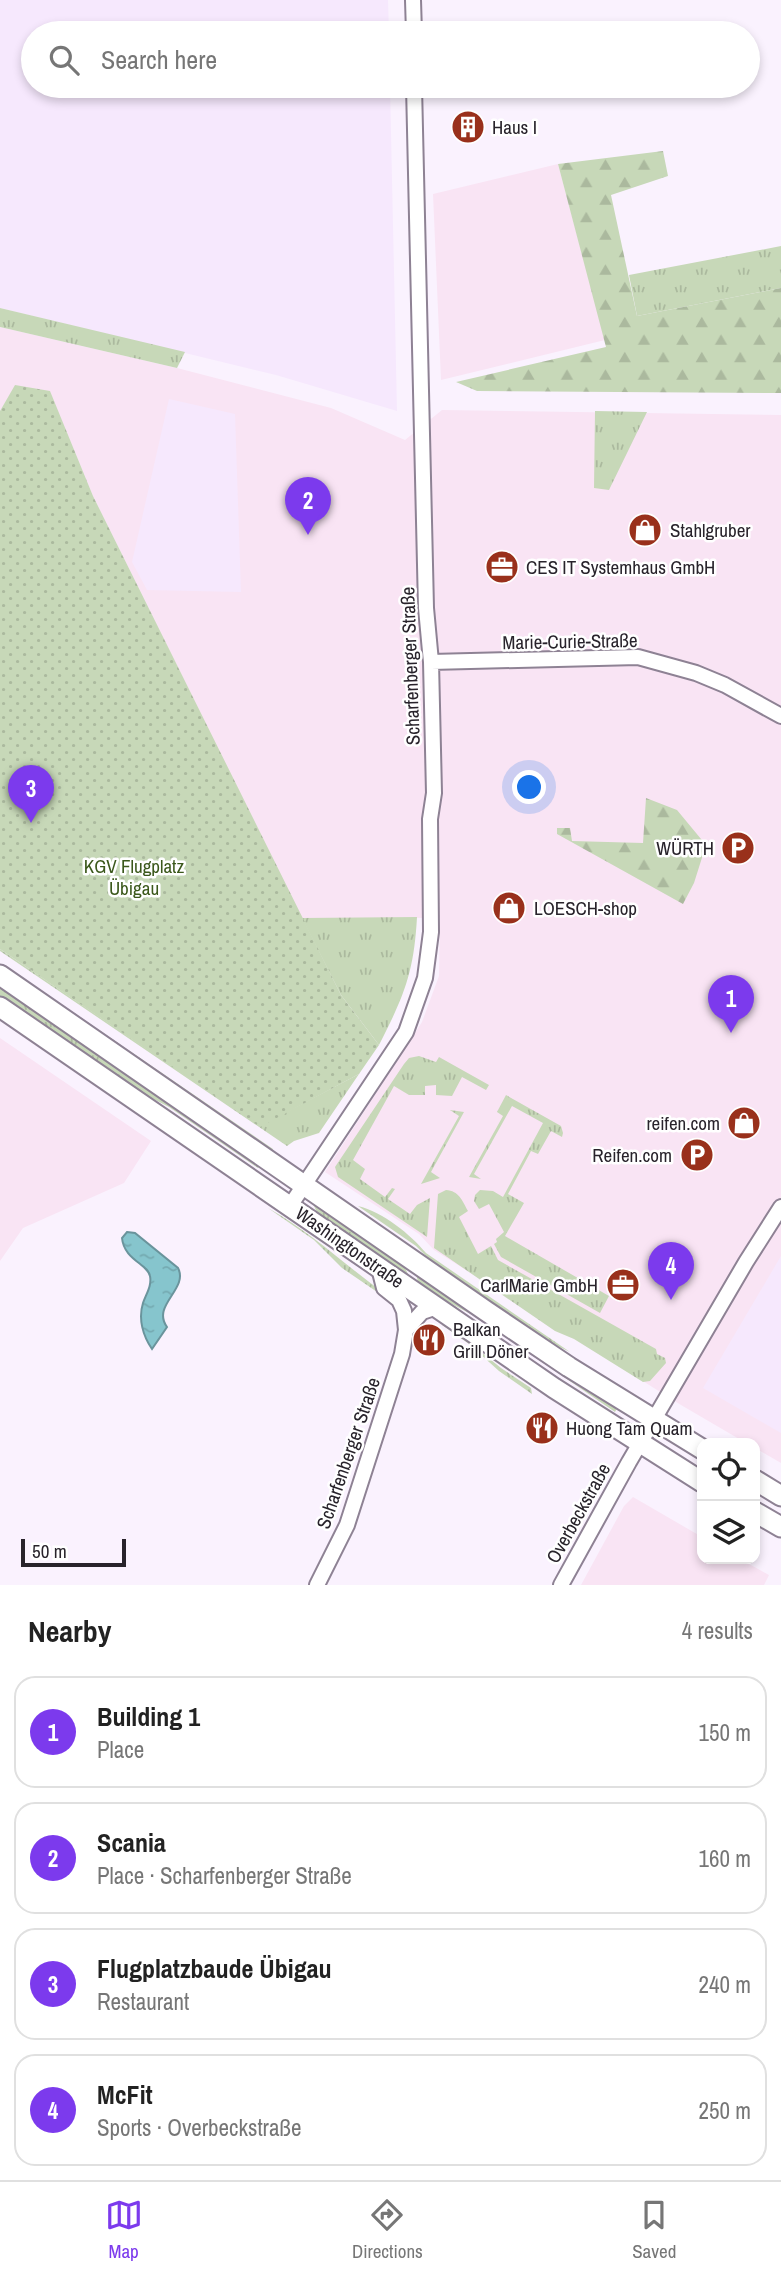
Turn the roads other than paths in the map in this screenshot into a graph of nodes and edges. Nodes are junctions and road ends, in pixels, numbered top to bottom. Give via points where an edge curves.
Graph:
1 (413, 0) edge
2 (414, 21) edge
3 (414, 98) edge
4 (431, 662) junction
5 (781, 716) edge
6 (0, 975) edge
7 (0, 1007) edge
8 (303, 1184) junction
9 (290, 1206) junction
10 (781, 1208) edge
11 (379, 1268) junction
12 (437, 1307) junction
13 (406, 1330) junction
14 (654, 1420) junction
15 (639, 1444) junction
16 (697, 1446) edge
17 (697, 1479) edge
18 (760, 1483) edge
19 (781, 1496) edge
20 (760, 1516) edge
21 (781, 1527) edge
22 (317, 1585) edge
23 (561, 1585) edge

1 - 2 street
3 - 4 street, Scharfenberger Straße
4 - 5 street, Marie-Curie-Straße via 638,657 726,685
4 - 8 street, Scharfenberger Straße via 434,793 425,978 406,1032
6 - 8 main road, Washingtonstraße
7 - 9 main road, Washingtonstraße
8 - 9 street, Scharfenberger Straße
8 - 14 main road, Washingtonstraße
9 - 11 main road, Washingtonstraße
10 - 14 street, Overbeckstraße
11 - 12 main road, Washingtonstraße
11 - 13 street via 384,1288 404,1311
12 - 13 street via 422,1312
12 - 15 main road, Washingtonstraße
13 - 22 street, Scharfenberger Straße via 347,1525
14 - 15 street, Overbeckstraße
14 - 16 main road, Washingtonstraße
15 - 17 main road, Washingtonstraße
15 - 23 street, Overbeckstraße
18 - 19 main road
20 - 21 main road

